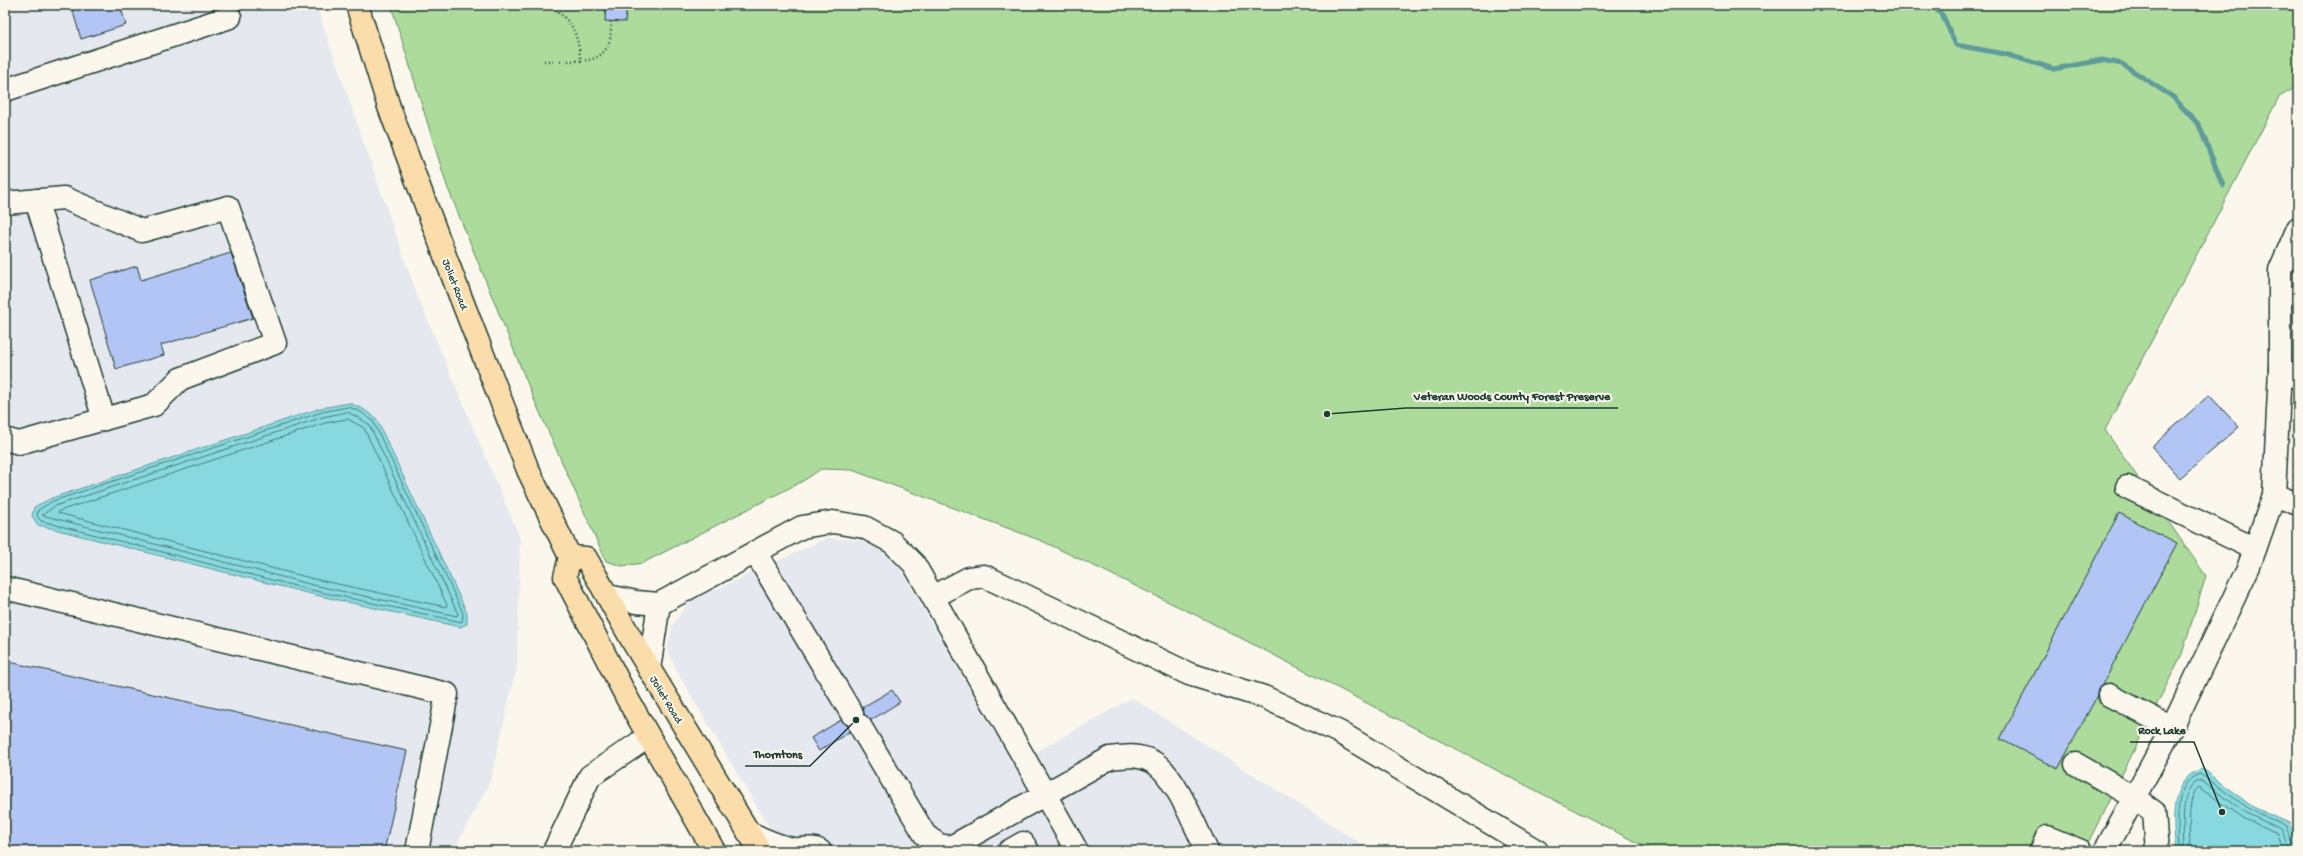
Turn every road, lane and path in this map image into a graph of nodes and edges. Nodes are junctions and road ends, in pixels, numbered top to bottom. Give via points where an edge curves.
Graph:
1 (357, 5) edge
2 (550, 5) edge
3 (230, 17) dead end
4 (611, 21) dead end
5 (544, 61) dead end
6 (581, 61) junction
7 (5, 90) edge
8 (36, 200) junction
9 (5, 203) edge
10 (2298, 228) edge
11 (2289, 373) edge
12 (104, 419) junction
13 (5, 439) edge
14 (2128, 487) dead end
15 (2274, 495) junction
16 (2298, 504) edge
17 (2255, 549) junction
18 (755, 552) junction
19 (570, 557) junction
20 (5, 588) edge
21 (608, 596) junction
22 (933, 597) junction
23 (659, 604) junction
24 (649, 669) junction
25 (2109, 695) dead end
26 (2172, 728) junction
27 (648, 737) junction
28 (2076, 764) dead end
29 (1045, 795) junction
30 (2135, 798) junction
31 (748, 832) junction
32 (417, 851) edge
33 (554, 851) edge
34 (714, 851) edge
35 (760, 851) edge
36 (820, 851) edge
37 (1009, 851) edge
38 (1028, 851) edge
39 (1077, 851) edge
40 (1207, 851) edge
41 (1537, 851) edge
42 (2041, 851) edge
43 (2081, 851) edge
44 (2105, 851) edge
45 (2157, 851) edge

1 - 19 main road, Joliet Road via 389,107 528,470
2 - 6 path via 572,24
3 - 7 lane
4 - 6 path via 612,36 604,52 598,58
5 - 6 path
8 - 9 lane
8 - 12 lane
8 - 12 lane via 64,198 142,231 228,207 275,343 180,379 154,405
10 - 11 lane via 2280,270
11 - 15 lane
12 - 13 lane via 19,443
14 - 17 lane
15 - 16 lane
15 - 17 lane
17 - 26 lane
18 - 22 lane via 802,526 833,522 864,528 892,542 914,564
18 - 23 lane
18 - 29 lane via 925,835 939,846 951,847
19 - 21 main road, Joliet Road via 586,558
19 - 27 main road via 565,577
20 - 32 lane via 447,694
21 - 23 lane
21 - 24 main road, Joliet Road
22 - 29 lane
22 - 41 lane via 969,578 984,576 999,582 1189,674 1264,697 1339,732
23 - 24 lane
24 - 31 main road, Joliet Road
25 - 26 lane
26 - 30 lane
27 - 33 lane via 590,776
27 - 34 main road
28 - 30 lane
29 - 39 lane
29 - 40 lane via 1110,758 1134,756 1153,761 1168,774
30 - 44 lane
30 - 45 lane via 2154,812
31 - 35 main road, Joliet Road
31 - 36 lane via 793,849 808,848
37 - 38 lane via 1023,843
42 - 43 lane via 2047,837

